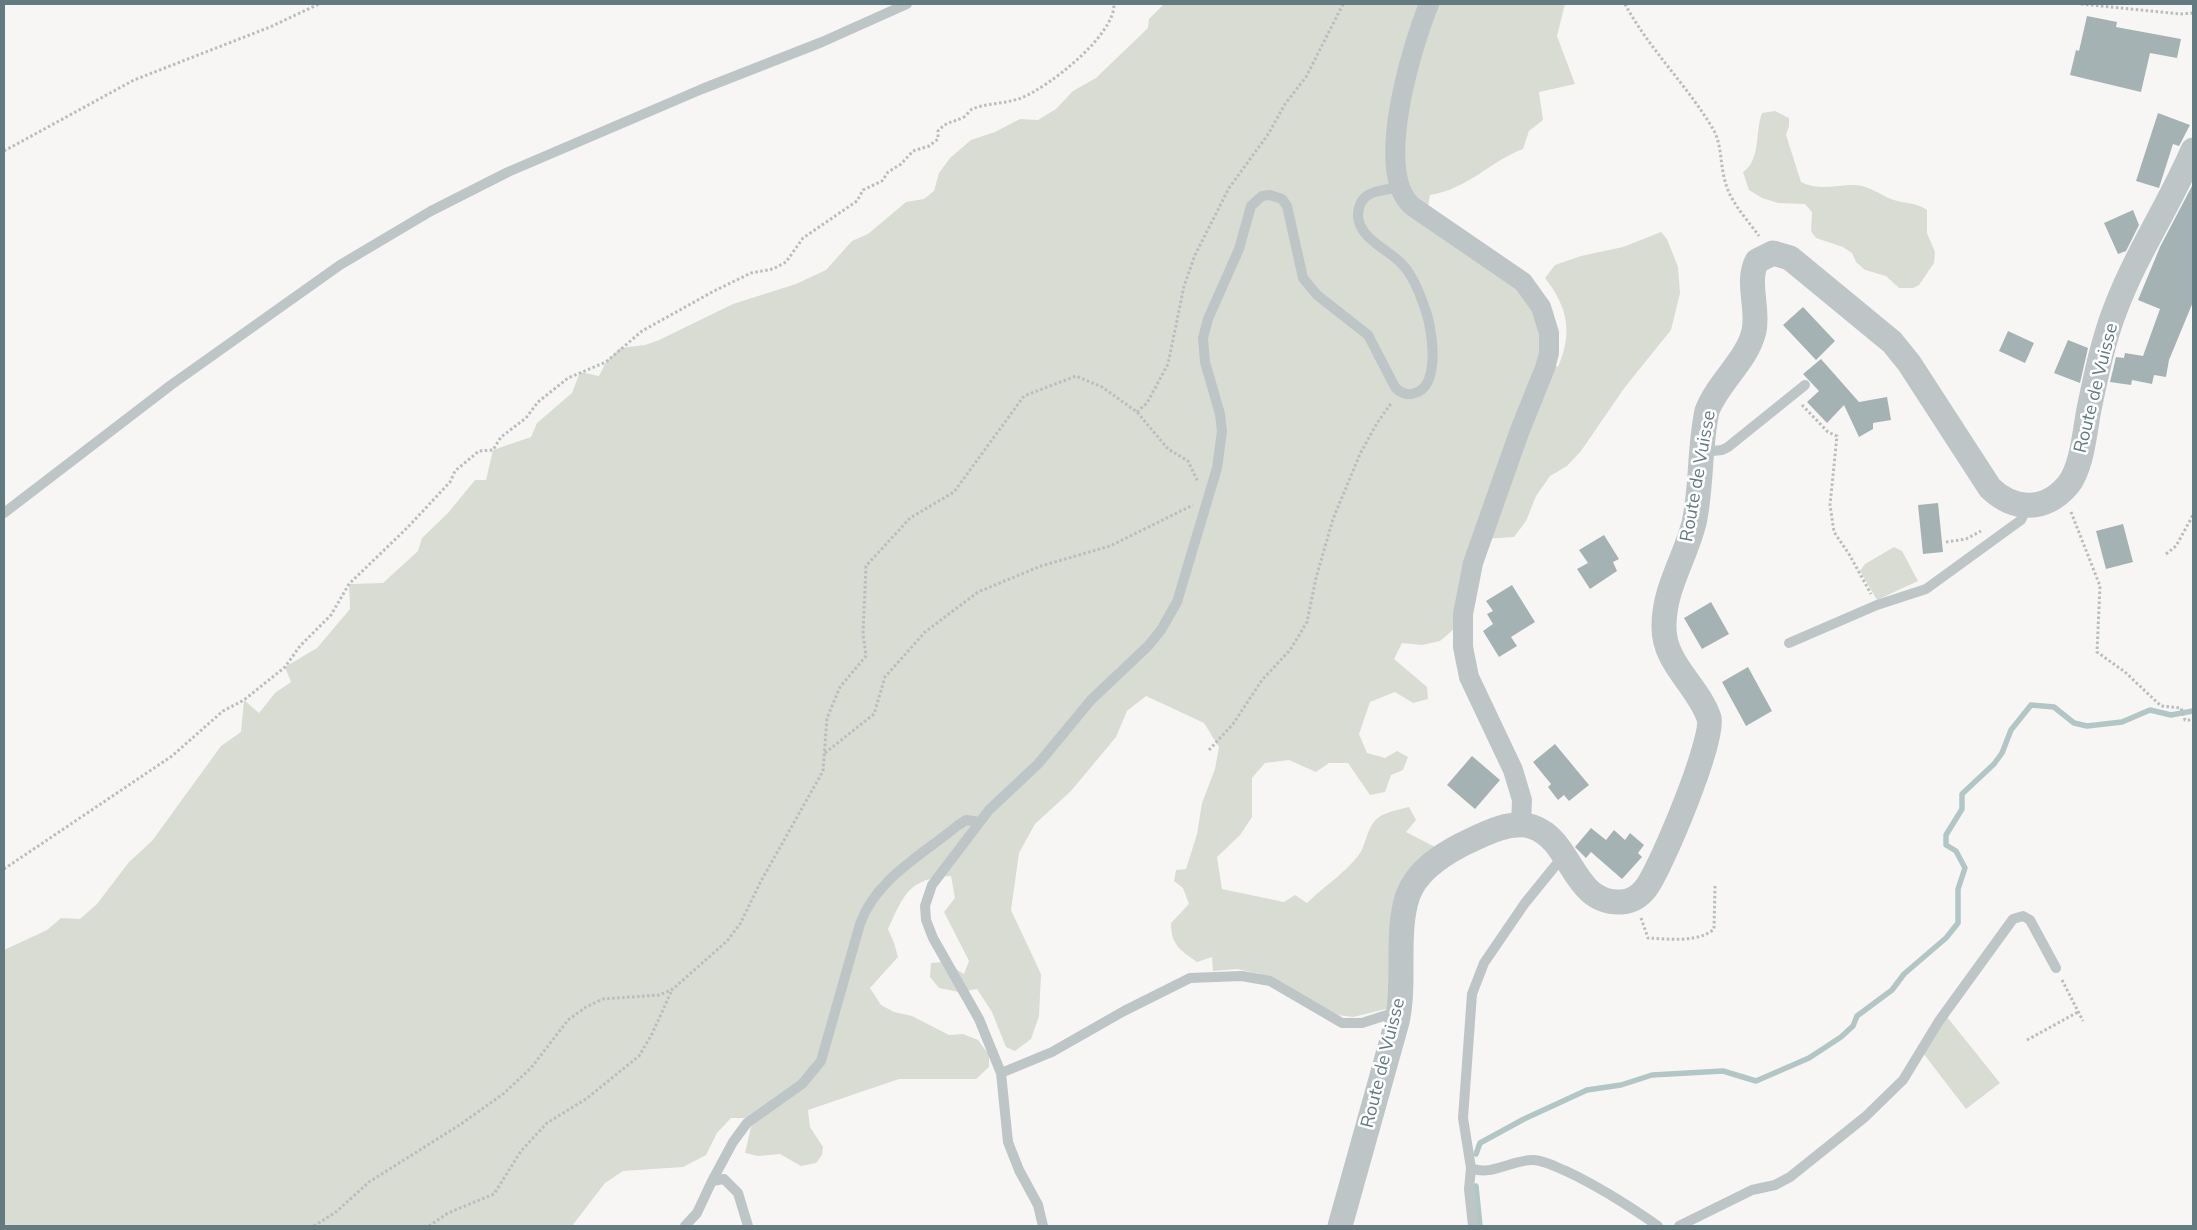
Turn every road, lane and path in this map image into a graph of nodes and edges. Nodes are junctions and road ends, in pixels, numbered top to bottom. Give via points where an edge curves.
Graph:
1 (319, 4) edge
2 (907, 4) edge
3 (1114, 4) edge
4 (1343, 4) edge
5 (1429, 4) edge
6 (1625, 4) edge
7 (2081, 4) edge
8 (2193, 13) edge
9 (2193, 150) edge
10 (4, 152) edge
11 (1399, 188) junction
12 (1770, 254) junction
13 (1805, 385) dead end
14 (1399, 392) junction
15 (1792, 395) junction
16 (1137, 412) junction
17 (1701, 452) junction
18 (2062, 491) junction
19 (1208, 497) junction
20 (2027, 506) junction
21 (4, 513) edge
22 (2193, 514) edge
23 (2166, 554) dead end
24 (1878, 605) junction
25 (1789, 643) dead end
26 (2193, 720) edge
27 (1209, 750) dead end
28 (825, 753) junction
29 (980, 822) junction
30 (1521, 825) junction
31 (1564, 855) junction
32 (4, 869) edge
33 (1715, 886) dead end
34 (1633, 899) junction
35 (2056, 968) joint
36 (672, 989) junction
37 (1400, 1011) junction
38 (2078, 1012) junction
39 (2083, 1021) dead end
40 (2027, 1040) dead end
41 (1001, 1072) junction
42 (1471, 1168) junction
43 (712, 1180) junction
44 (314, 1226) edge
45 (429, 1226) edge
46 (685, 1226) edge
47 (748, 1226) edge
48 (1043, 1226) edge
49 (1340, 1226) edge
50 (1473, 1226) edge
51 (1658, 1226) edge
52 (1679, 1226) edge

1 - 10 path via 270,27 134,80
2 - 21 lane via 508,172 431,211 340,265 171,385
3 - 32 path via 1114,13 1103,31 1062,73 1021,98 971,110 965,117 947,122 929,146 913,151 882,181 863,190 857,201 803,238 786,262 773,269 751,273 714,291 642,331 606,362 568,378 501,437 493,450 479,451 455,471 450,482 414,521 349,584 331,615 300,646 285,667 244,700 223,711 172,756
4 - 16 path via 1306,77 1229,188 1195,254 1184,286 1168,364 1146,403
5 - 11 street via 1416,37 1399,114 1395,148
6 - 12 path via 1640,30 1714,131 1725,182 1732,198
7 - 8 path
9 - 18 street, Route de Vuisse via 2115,310 2103,348 2075,472
11 - 14 lane via 1366,195 1358,218 1366,234 1409,273 1426,308 1434,356 1426,385 1414,394
11 - 30 street via 1412,206 1523,282 1541,307 1550,333 1545,368 1473,563 1463,614 1463,647 1469,677 1515,777 1522,800
12 - 17 street, Route de Vuisse via 1755,265 1753,333 1709,406
12 - 20 street via 1785,255 1799,264 1886,336 1990,488 2004,500
13 - 15 lane
14 - 19 lane via 1368,335 1317,295 1304,278 1287,206 1276,196 1262,196 1251,206 1239,249 1203,338 1205,362 1222,431 1217,468
14 - 27 path via 1376,423 1360,454 1334,519 1307,622 1290,650 1262,680 1233,724
15 - 17 lane via 1728,447
15 - 24 path via 1828,432 1837,436 1830,505 1834,532
16 - 19 path via 1168,449 1188,461 1200,488
16 - 28 path via 1102,387 1076,376 1024,396 954,492 910,518 872,559 866,566 863,634 866,656 840,687 827,718
17 - 34 street, Route de Vuisse via 1694,523 1668,590 1664,630 1672,657 1708,716 1710,731 1656,870 1646,887
18 - 20 street, Route de Vuisse via 2045,503
18 - 26 path via 2100,586 2097,652 2125,672 2161,706 2182,710 2184,720
19 - 28 path via 1110,546 1042,566 978,592 925,632 885,677 874,714
19 - 29 lane via 1183,586 1161,630 1091,700 1034,768
20 - 24 lane via 2021,520 1926,589
22 - 23 path via 2176,546
24 - 25 lane
28 - 36 path via 823,771 740,924 727,941
29 - 41 lane via 932,885 925,915 933,938 979,1019
29 - 43 lane via 966,820 957,826 890,878 869,903 860,924 821,1061 802,1084 748,1122
30 - 31 street via 1544,833
30 - 37 street, Route de Vuisse via 1490,832 1452,850 1430,865 1414,884 1403,920
31 - 34 street via 1583,886 1596,896 1619,902
31 - 42 lane via 1484,963 1472,994 1463,1118
33 - 34 path via 1714,929 1706,936 1648,938
35 - 38 path
35 - 52 lane via 2030,920 2023,916 2013,919 1939,1021 1903,1080 1865,1117 1775,1186 1752,1190
36 - 44 path via 653,996 603,999 586,1006 568,1020 531,1068 503,1094 462,1124 369,1182 336,1212
36 - 45 path via 639,1056 586,1099 547,1124 521,1151 494,1194 448,1213
37 - 41 lane via 1362,1023 1342,1024 1270,981 1242,976 1190,978 1052,1052
37 - 49 street, Route de Vuisse
38 - 39 path
38 - 40 path
41 - 48 lane via 1008,1142 1018,1170 1038,1205
42 - 50 lane via 1469,1189
42 - 51 lane via 1493,1170 1520,1161 1546,1162 1602,1188
43 - 46 lane via 697,1213
43 - 47 lane via 724,1179 738,1193

